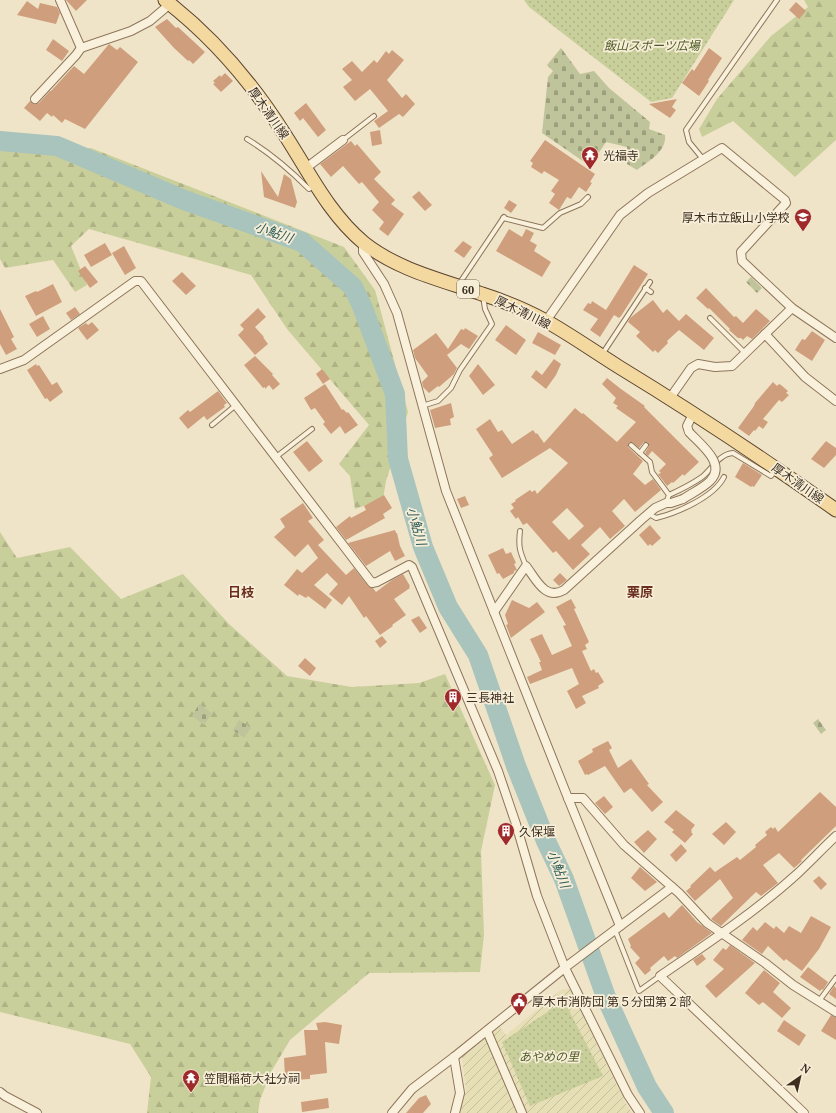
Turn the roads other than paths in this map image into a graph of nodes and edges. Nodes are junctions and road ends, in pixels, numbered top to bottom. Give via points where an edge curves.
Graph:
1 (60, 0) edge
2 (778, 0) edge
3 (167, 2) edge
4 (81, 48) junction
5 (35, 99) dead end
6 (374, 116) dead end
7 (247, 139) dead end
8 (343, 140) joint
9 (704, 160) junction
10 (306, 168) junction
11 (316, 184) junction
12 (588, 197) dead end
13 (363, 242) junction
14 (650, 282) dead end
15 (458, 286) junction
16 (645, 288) junction
17 (651, 292) dead end
18 (482, 294) junction
19 (792, 308) junction
20 (710, 318) dead end
21 (546, 321) junction
22 (765, 334) junction
23 (836, 338) edge
24 (745, 353) junction
25 (601, 356) junction
26 (0, 369) edge
27 (670, 398) junction
28 (836, 401) edge
29 (236, 405) junction
30 (422, 406) junction
31 (693, 414) junction
32 (212, 425) dead end
33 (312, 429) dead end
34 (631, 445) dead end
35 (646, 445) dead end
36 (640, 453) junction
37 (276, 457) junction
38 (716, 463) junction
39 (777, 468) junction
40 (724, 477) dead end
41 (669, 495) junction
42 (666, 503) junction
43 (836, 510) edge
44 (649, 514) junction
45 (520, 531) dead end
46 (526, 566) junction
47 (494, 612) junction
48 (568, 798) junction
49 (836, 836) edge
50 (672, 887) junction
51 (616, 929) junction
52 (723, 933) junction
53 (566, 967) junction
54 (660, 976) junction
55 (836, 978) edge
56 (819, 1002) junction
57 (836, 1012) edge
58 (487, 1031) junction
59 (454, 1057) junction
60 (0, 1092) edge
61 (37, 1113) edge
62 (392, 1113) edge
63 (455, 1113) edge
64 (522, 1113) edge
65 (640, 1113) edge
66 (804, 1113) edge

1 - 4 street
2 - 9 lane via 686,130 689,142
3 - 4 street via 150,21 131,31
3 - 10 main road, 厚木清川線 / 60 via 200,30 233,65 258,95
4 - 5 street
6 - 8 lane
7 - 11 lane via 260,146 309,189
8 - 10 street
9 - 19 street via 722,148 785,200 786,203 741,252 742,260
9 - 21 street via 648,193 620,215
10 - 11 main road, 厚木清川線 / 60
11 - 13 main road, 厚木清川線 / 60 via 347,227
12 - 15 lane via 581,204 560,213 542,228 504,218
13 - 15 main road, 厚木清川線 / 60 via 394,263
13 - 30 street via 362,252 384,284 396,313
14 - 16 lane
15 - 18 main road, 厚木清川線 / 60
16 - 17 lane
16 - 25 lane
18 - 21 main road, 厚木清川線 / 60 via 502,300
18 - 30 lane via 492,324 460,370 451,388 438,401
19 - 22 street
19 - 23 street
20 - 24 lane
21 - 25 main road, 厚木清川線 / 60
22 - 24 street
22 - 28 street via 805,377
24 - 27 street via 732,366 698,364 691,368
25 - 27 main road, 厚木清川線 / 60
26 - 29 street via 24,360 135,281 142,281
27 - 31 main road, 厚木清川線 / 60
29 - 32 lane
29 - 37 street
30 - 47 street via 446,491
31 - 38 street, bridge via 687,426 689,432
31 - 39 main road, 厚木清川線 / 60
33 - 37 lane
34 - 36 lane
35 - 36 lane
36 - 41 lane via 650,462 652,472
37 - 53 street via 372,583 408,565 412,566 498,771 538,896
38 - 39 lane via 726,454 733,453 771,476
38 - 41 lane via 702,476
38 - 42 street, bridge via 715,474 709,482 683,499 671,504
39 - 43 main road, 厚木清川線 / 60
40 - 44 lane via 707,495 676,512 656,518
41 - 42 lane
42 - 44 street
44 - 46 street via 558,594 550,593 542,587
45 - 46 lane via 518,544
46 - 47 street
47 - 48 street
48 - 50 street via 583,798 624,845
48 - 51 street
49 - 52 street via 797,874
50 - 51 street
50 - 52 street via 707,923
51 - 53 street
51 - 54 lane via 639,991
52 - 54 street
52 - 56 street
53 - 58 street
53 - 65 street via 628,1095
54 - 66 street
55 - 56 lane
56 - 57 street
58 - 59 street
58 - 64 street
59 - 62 street via 412,1088
59 - 63 street via 460,1093
60 - 61 street

